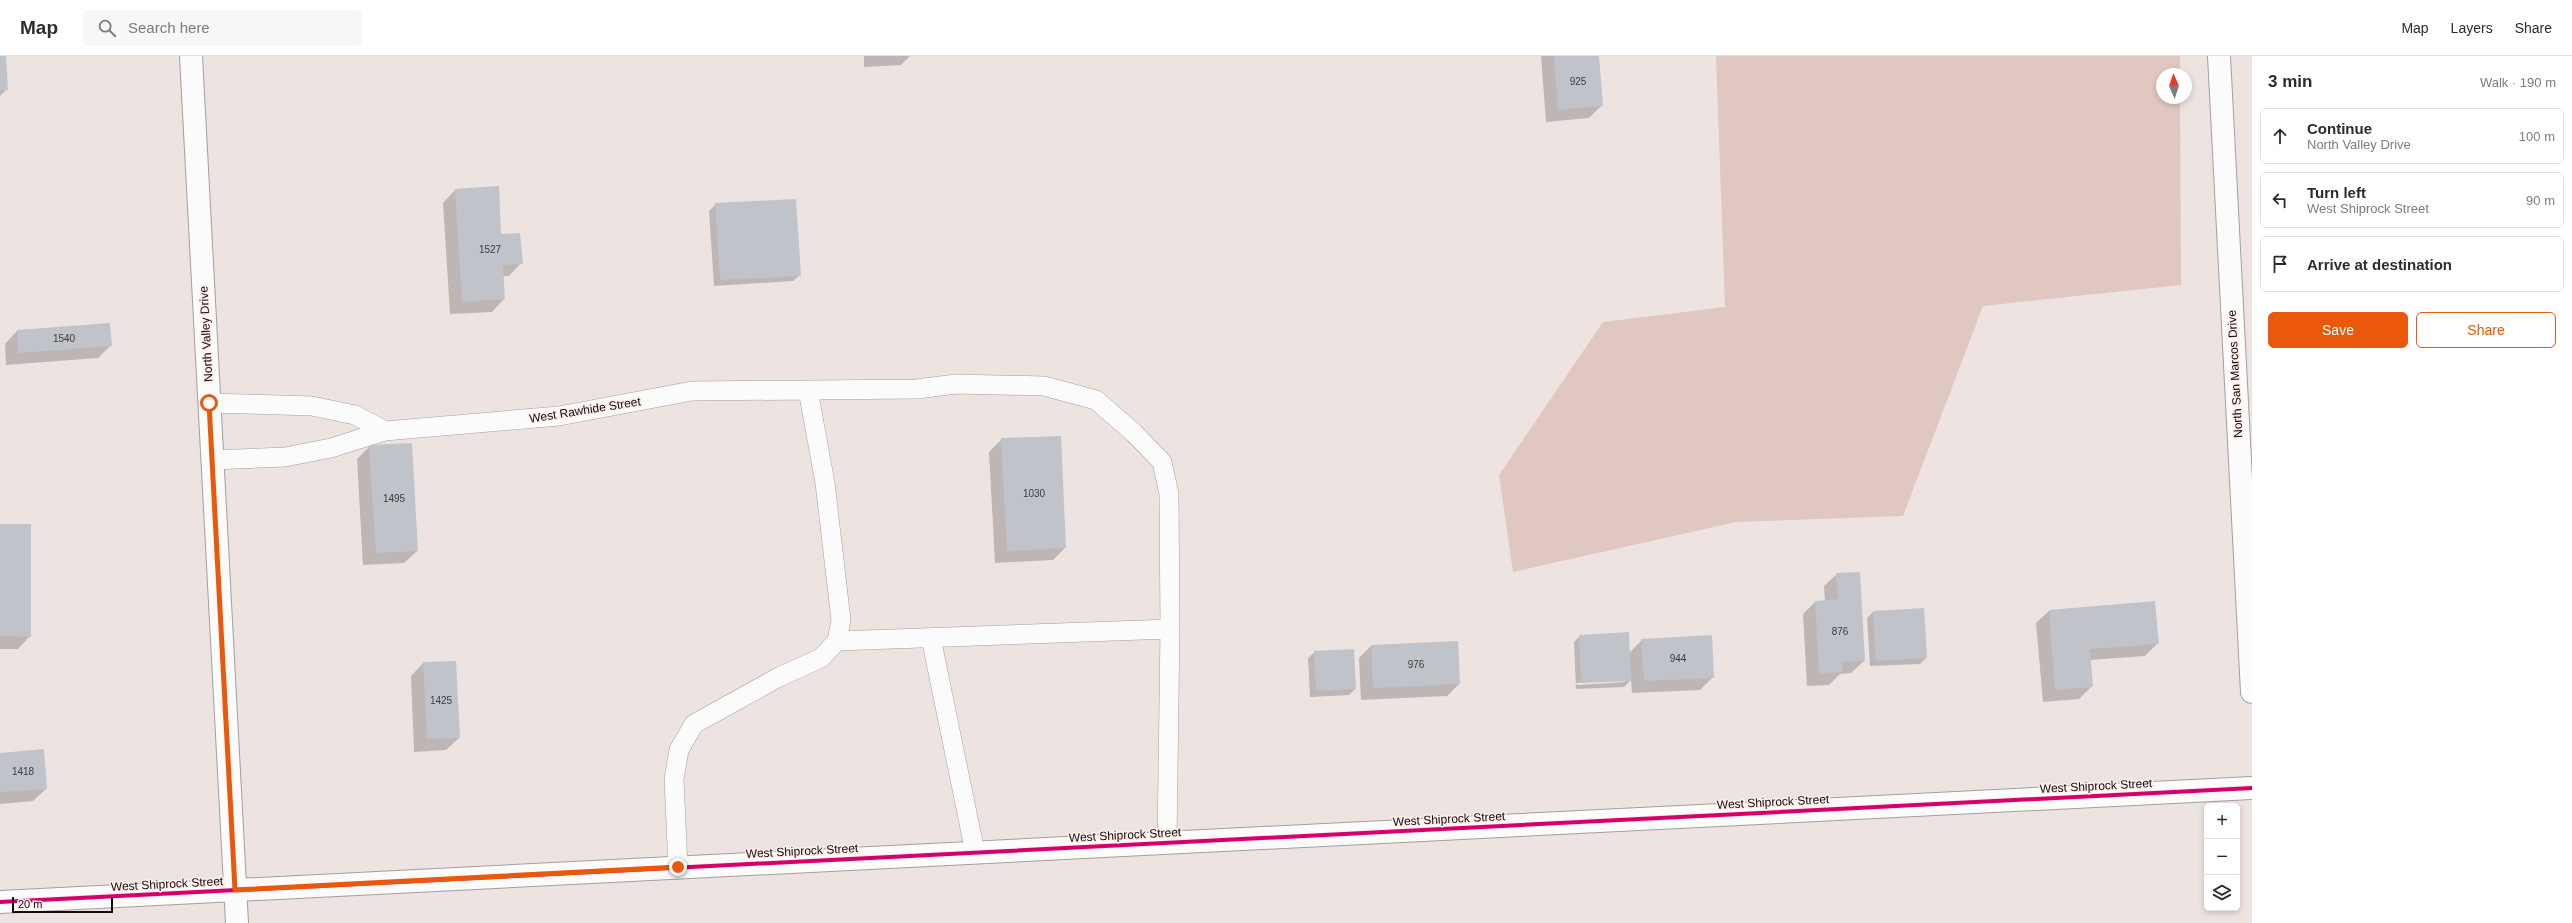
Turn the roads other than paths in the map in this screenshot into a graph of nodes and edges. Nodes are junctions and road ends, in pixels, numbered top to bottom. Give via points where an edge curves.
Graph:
1 (191, 56) edge
2 (2219, 56) edge
3 (808, 390) junction
4 (209, 403) junction
5 (385, 431) junction
6 (212, 460) junction
7 (1170, 630) junction
8 (932, 638) junction
9 (836, 641) junction
10 (2252, 692) edge
11 (2252, 788) edge
12 (1167, 843) junction
13 (975, 852) junction
14 (678, 867) junction
15 (235, 890) junction
16 (0, 902) edge
17 (237, 923) edge

1 - 4 street, North Valley Drive
2 - 10 street, North San Marcos Drive
3 - 5 lane, West Rawhide Street via 692,391 559,416
3 - 7 lane, West Rawhide Street via 917,389 956,384 1044,386 1096,400 1162,462 1169,494
3 - 9 lane via 826,490 841,620
4 - 5 lane via 312,406 355,415
4 - 6 street, North Valley Drive
5 - 6 lane, West Rawhide Street via 331,448 285,457
6 - 15 street, North Valley Drive
7 - 8 lane
7 - 12 lane, West Rawhide Street
8 - 9 lane
8 - 13 lane
9 - 14 lane via 822,658 779,677 694,724 679,750 674,779
11 - 12 street, West Shiprock Street
12 - 13 street, West Shiprock Street
13 - 14 street, West Shiprock Street
14 - 15 street, West Shiprock Street
15 - 16 street, West Shiprock Street
15 - 17 street, North Valley Drive

